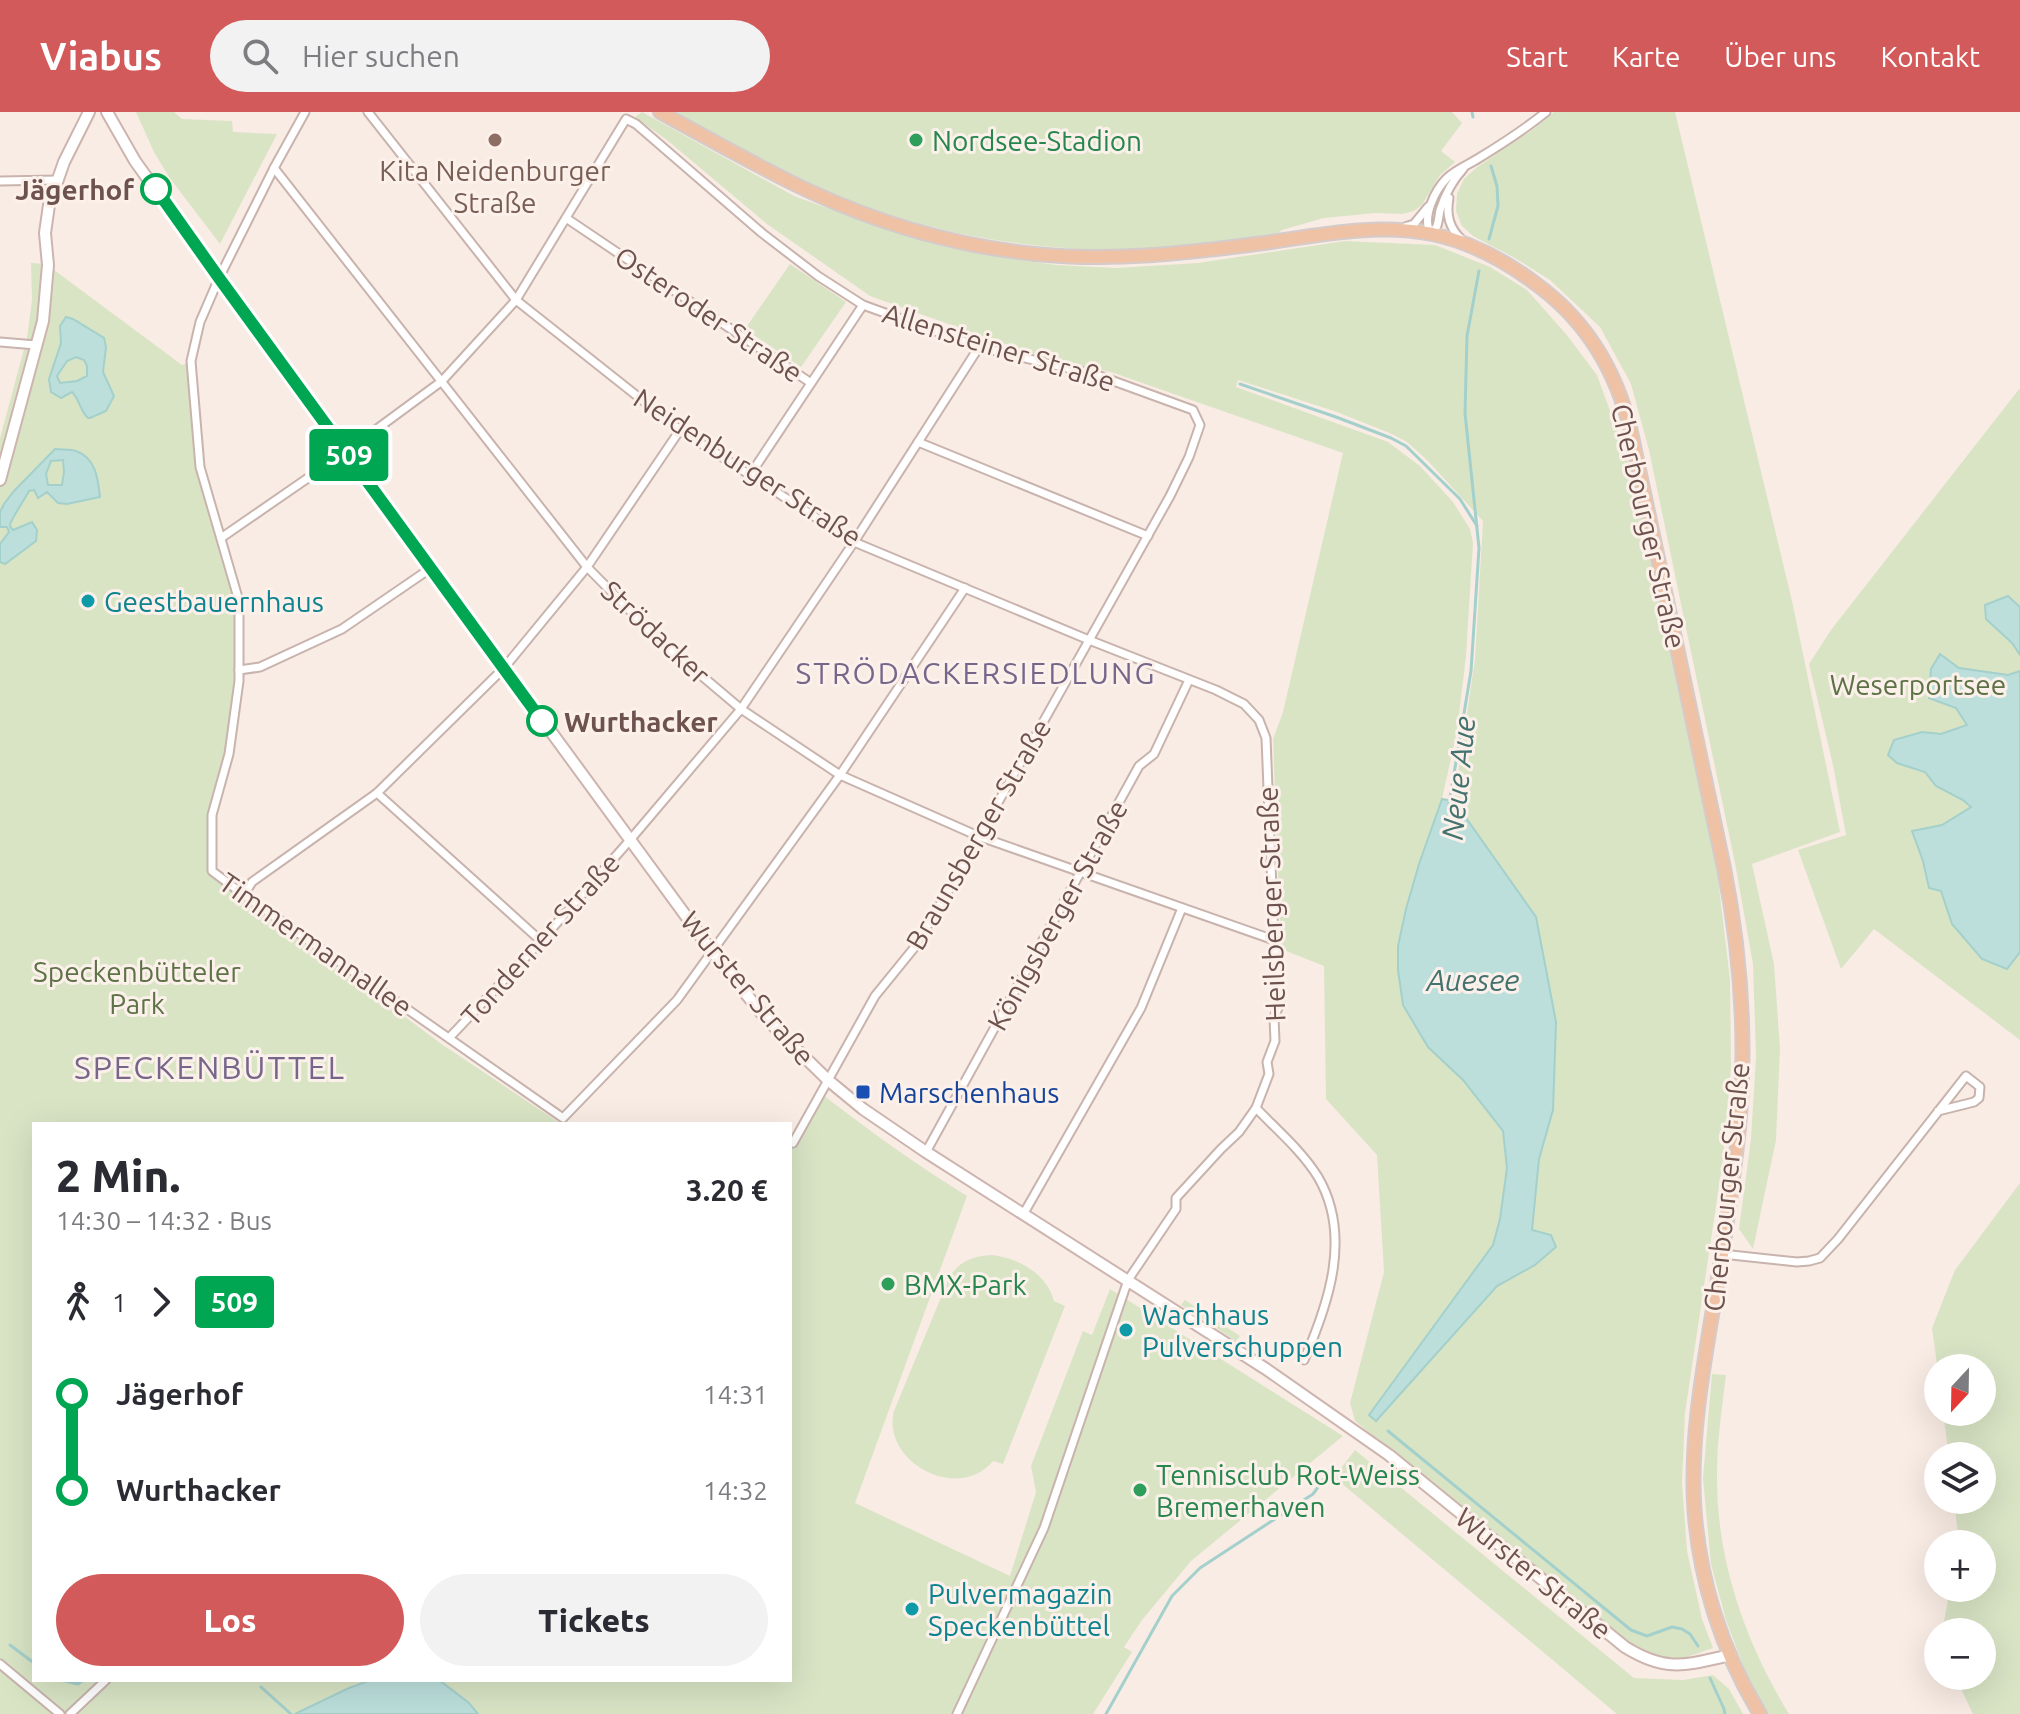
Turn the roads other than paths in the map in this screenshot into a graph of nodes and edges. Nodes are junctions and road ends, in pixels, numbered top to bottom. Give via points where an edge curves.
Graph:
1 (89, 112) edge
2 (107, 112) edge
3 (305, 112) edge
4 (368, 112) edge
5 (660, 112) edge
6 (1546, 112) edge
7 (1470, 163) junction
8 (274, 168) junction
9 (57, 180) junction
10 (0, 181) edge
11 (1451, 186) junction
12 (1436, 195) junction
13 (566, 218) junction
14 (1391, 230) junction
15 (1431, 234) junction
16 (1470, 246) junction
17 (219, 278) junction
18 (516, 300) junction
19 (863, 305) junction
20 (0, 342) edge
21 (36, 345) junction
22 (979, 347) junction
23 (442, 381) junction
24 (811, 383) junction
25 (1193, 410) joint
26 (680, 430) junction
27 (918, 442) junction
28 (347, 451) junction
29 (750, 475) junction
30 (0, 480) edge
31 (1148, 536) junction
32 (221, 538) junction
33 (854, 542) junction
34 (587, 567) junction
35 (431, 568) junction
36 (965, 588) junction
37 (1089, 640) junction
38 (504, 668) junction
39 (239, 670) junction
40 (1189, 680) junction
41 (741, 709) junction
42 (1259, 720) joint
43 (840, 775) junction
44 (377, 793) junction
45 (978, 836) junction
46 (630, 840) junction
47 (1080, 872) junction
48 (244, 895) junction
49 (1182, 908) junction
50 (1274, 940) junction
51 (541, 941) junction
52 (713, 953) junction
53 (449, 1038) junction
54 (829, 1081) junction
55 (1256, 1108) junction
56 (1938, 1111) junction
57 (793, 1143) dead end
58 (926, 1152) junction
59 (1024, 1213) junction
60 (1722, 1254) junction
61 (1128, 1280) junction
62 (1304, 1360) dead end
63 (1731, 1655) junction
64 (0, 1664) edge
65 (104, 1682) edge
66 (60, 1714) edge
67 (70, 1714) edge
68 (957, 1714) edge
69 (1760, 1714) edge

1 - 9 street
2 - 17 street, Wurster Straße via 135,161
3 - 8 street, Timmermannallee
4 - 18 street, Neidenburger Straße
5 - 14 main road, Cherbourger Straße via 810,192 918,231 999,249 1078,257 1155,256
6 - 7 street
7 - 11 street
7 - 12 street via 1444,181
8 - 17 street, Timmermannallee
8 - 23 street, Strödacker
9 - 10 street
9 - 21 street via 45,233 47,280
11 - 15 street
11 - 16 street via 1448,221
12 - 14 street via 1414,224
12 - 15 street via 1426,219
13 - 18 street
13 - 19 street, Allensteiner Straße via 626,119 762,233
13 - 24 street, Osteroder Straße
14 - 15 main road, Cherbourger Straße
15 - 16 main road, Cherbourger Straße
16 - 60 main road, Cherbourger Straße via 1515,269 1577,320 1612,373 1626,409 1735,929 1740,1112
17 - 28 street, Wurster Straße
17 - 32 street, Timmermannallee via 200,322 191,370 200,467
18 - 23 street
18 - 26 street, Neidenburger Straße
19 - 22 street, Allensteiner Straße
19 - 24 street
20 - 21 street
21 - 30 street
22 - 25 street, Allensteiner Straße via 1097,375
22 - 27 street, Tonderner Straße
23 - 28 street
23 - 34 street, Strödacker
24 - 29 street
25 - 31 street, Braunsberger Straße via 1200,425 1189,457
26 - 29 street, Neidenburger Straße
26 - 34 street
27 - 31 street
27 - 33 street, Tonderner Straße
28 - 32 street
28 - 35 street, Wurster Straße
29 - 33 street, Neidenburger Straße
31 - 37 street, Braunsberger Straße
32 - 39 street, Timmermannallee via 239,601
33 - 36 street, Neidenburger Straße
33 - 41 street, Tonderner Straße
34 - 38 street
34 - 41 street, Strödacker via 657,638
35 - 38 street, Wurster Straße
35 - 39 street via 342,629 260,667
36 - 37 street, Neidenburger Straße
36 - 43 street
37 - 40 street, Neidenburger Straße
37 - 45 street, Braunsberger Straße
38 - 44 street
38 - 46 street, Wurster Straße
39 - 48 street, Timmermannallee via 229,754 212,815 212,871
40 - 42 street, Neidenburger Straße via 1244,704
40 - 47 street, Königsberger Straße via 1154,754 1139,766
41 - 43 street, Strödacker
41 - 46 street, Tonderner Straße
42 - 50 street, Heilsberger Straße via 1266,738
43 - 45 street, Strödacker
43 - 52 street
44 - 48 street via 252,882
44 - 51 street
45 - 47 street, Strödacker
45 - 54 street, Braunsberger Straße via 914,948 875,996
46 - 51 street, Tonderner Straße
46 - 52 street, Wurster Straße
47 - 49 street, Strödacker
47 - 58 street, Königsberger Straße
48 - 53 street, Timmermannallee
49 - 50 street, Strödacker
49 - 59 street via 1141,1008
50 - 55 street, Heilsberger Straße via 1280,1004 1269,1074
51 - 53 street, Tonderner Straße
52 - 53 street, Timmermannallee via 677,1000 563,1118
52 - 54 street, Wurster Straße via 763,1015
54 - 57 street
54 - 58 street, Wurster Straße
55 - 61 street, Heilsberger Straße via 1176,1198 1176,1209
55 - 62 street via 1306,1161 1332,1214 1332,1273
56 - 56 street via 1974,1102 1980,1087 1966,1076
56 - 60 street via 1820,1258 1797,1262
58 - 59 street, Wurster Straße
59 - 61 street, Wurster Straße
60 - 63 main road, Cherbourger Straße via 1695,1429 1694,1502 1703,1575
61 - 63 street, Wurster Straße via 1382,1449 1625,1647 1665,1665
61 - 68 street, Heilsberger Straße via 1044,1528
63 - 69 main road
64 - 66 street
65 - 67 street

